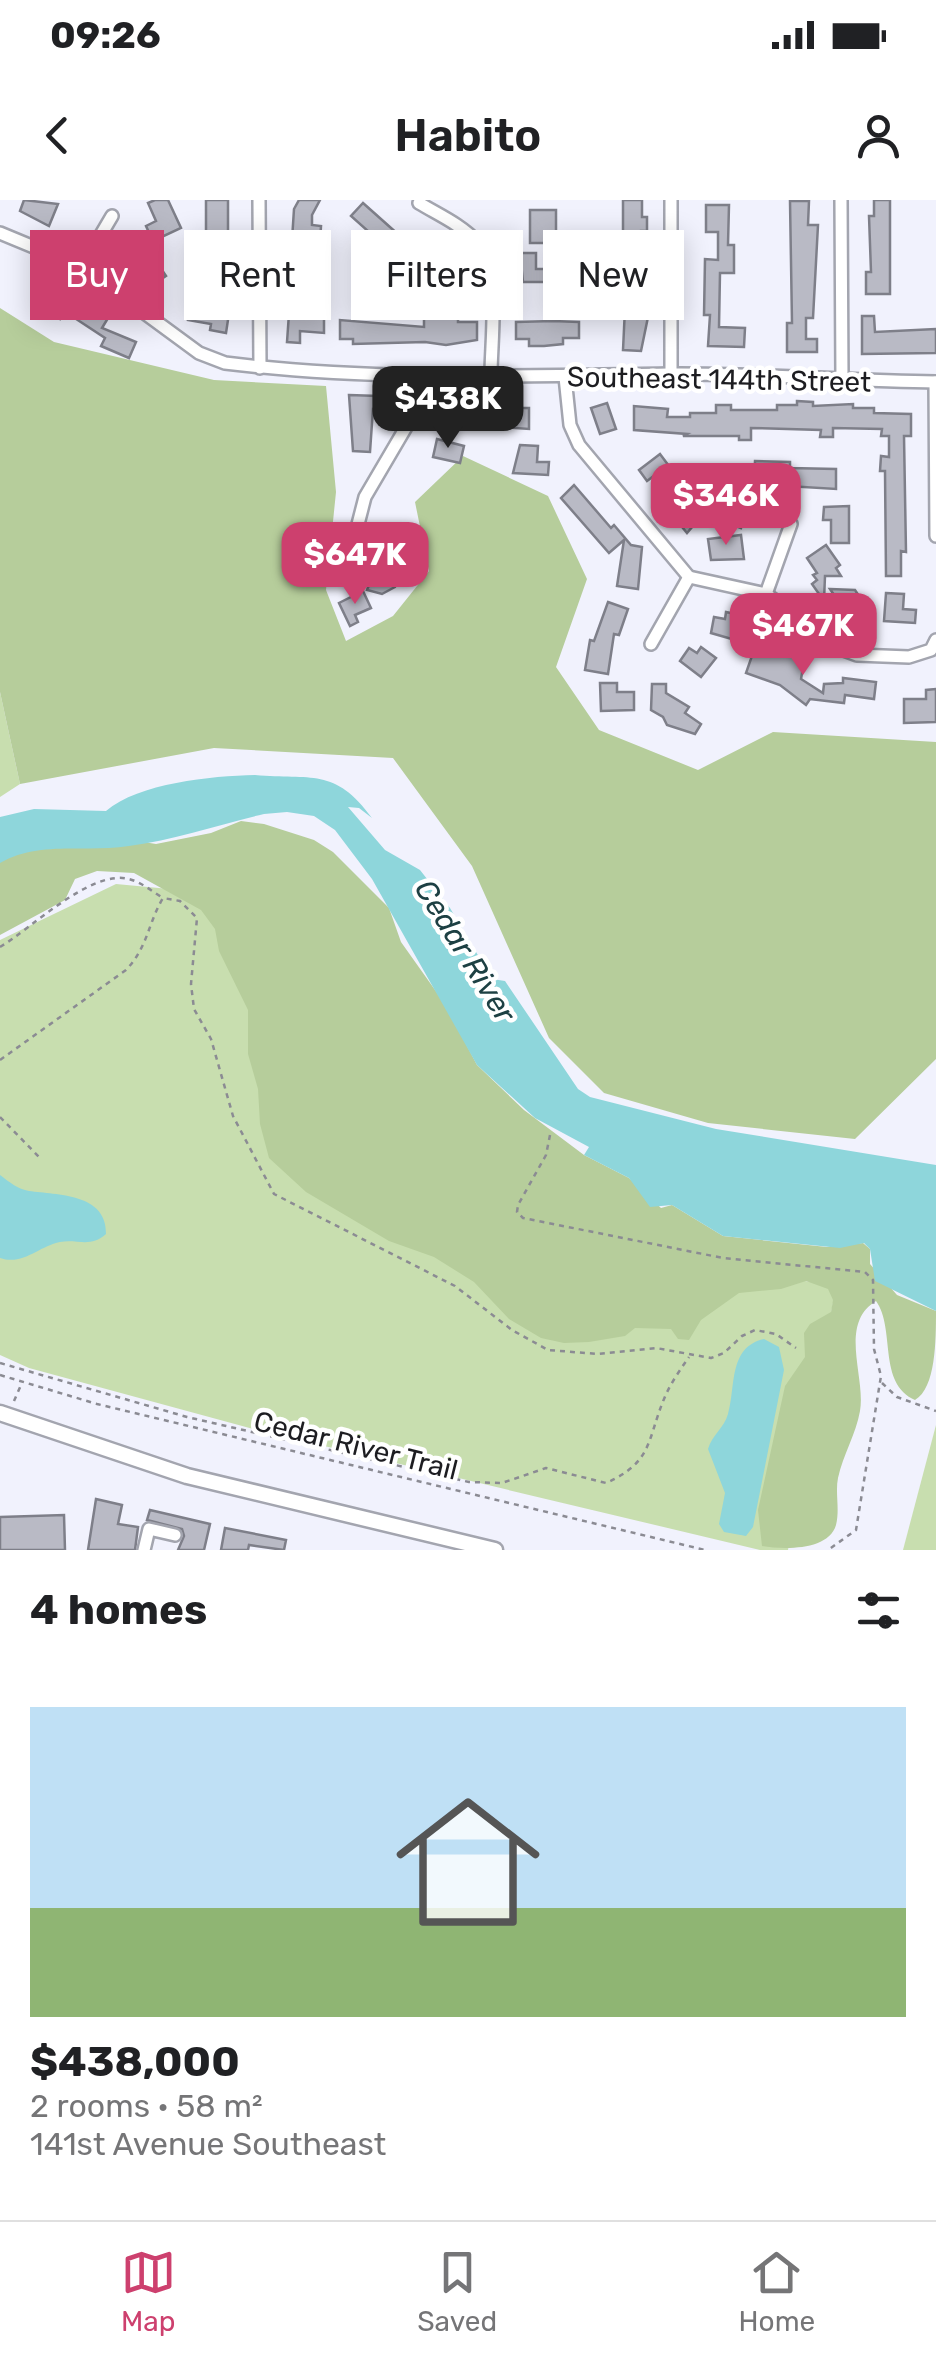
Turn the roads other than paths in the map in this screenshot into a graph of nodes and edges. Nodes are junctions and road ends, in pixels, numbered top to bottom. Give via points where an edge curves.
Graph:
1 (259, 200) edge
2 (671, 200) edge
3 (841, 200) edge
4 (419, 203) dead end
5 (112, 216) dead end
6 (104, 230) edge
7 (0, 232) edge
8 (30, 245) edge
9 (154, 320) edge
10 (260, 368) junction
11 (412, 374) junction
12 (490, 374) junction
13 (671, 374) junction
14 (565, 378) junction
15 (842, 379) junction
16 (935, 382) edge
17 (791, 524) dead end
18 (356, 532) dead end
19 (936, 536) edge
20 (689, 577) junction
21 (766, 594) junction
22 (651, 644) dead end
23 (933, 645) edge
24 (0, 1413) edge
25 (174, 1535) dead end
26 (144, 1550) edge
27 (494, 1550) edge

1 - 10 street
2 - 13 street
3 - 15 street
4 - 12 street via 464,230 491,262
5 - 6 street
7 - 8 street, Southeast 144th Street
9 - 10 street, Southeast 144th Street via 199,353
10 - 11 street, Southeast 144th Street
11 - 12 street, Southeast 144th Street
11 - 18 street via 408,422 365,498
12 - 14 street, Southeast 144th Street
13 - 14 street, Southeast 144th Street
13 - 15 street, Southeast 144th Street
14 - 20 street via 579,445
15 - 16 street, Southeast 144th Street
16 - 19 street
17 - 21 street
20 - 21 street
20 - 22 street
21 - 23 street via 858,656 909,657
24 - 27 main road via 187,1476
25 - 26 street via 149,1528

